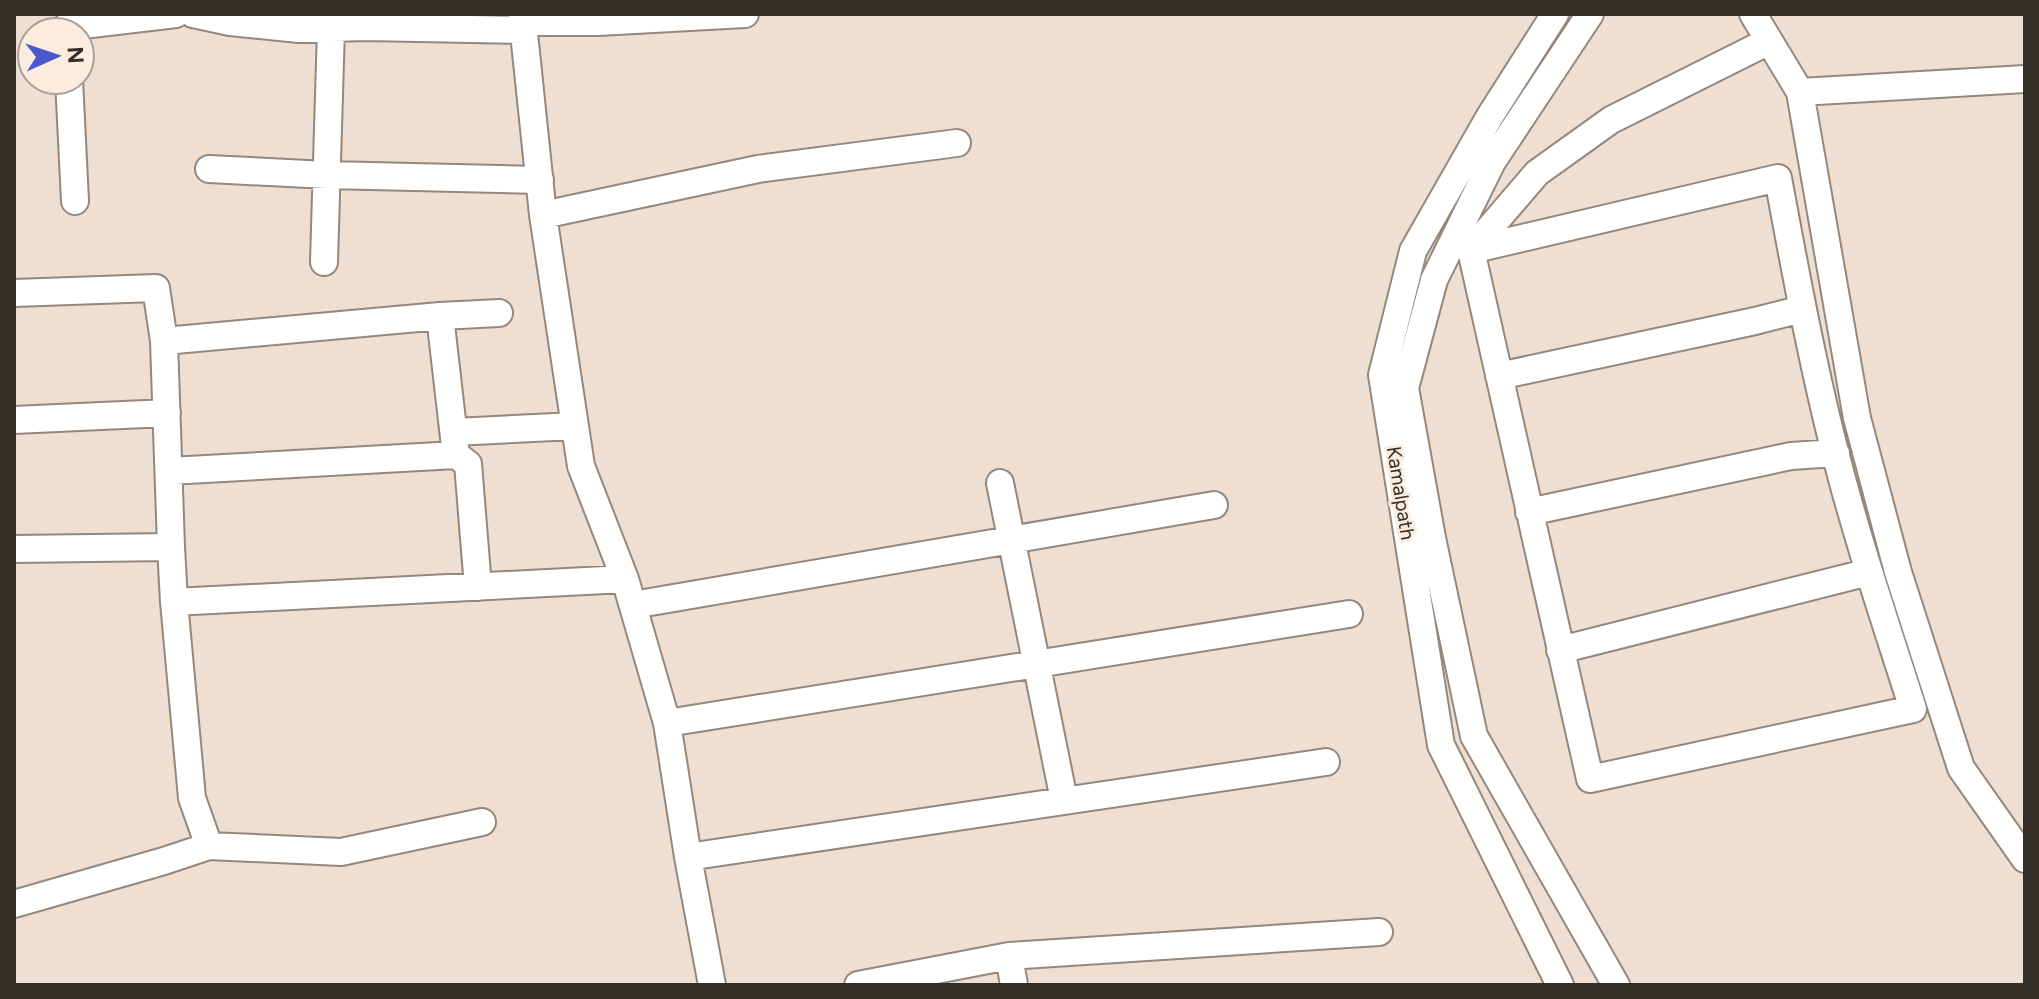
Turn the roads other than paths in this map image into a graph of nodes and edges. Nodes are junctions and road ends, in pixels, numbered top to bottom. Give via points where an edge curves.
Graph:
1 (176, 14) edge
2 (193, 14) edge
3 (745, 14) edge
4 (1555, 14) edge
5 (1590, 14) edge
6 (1753, 14) edge
7 (681, 16) edge
8 (229, 18) edge
9 (366, 20) edge
10 (96, 21) edge
11 (523, 22) edge
12 (331, 28) junction
13 (1769, 41) junction
14 (2025, 79) edge
15 (1800, 92) junction
16 (70, 96) edge
17 (957, 143) dead end
18 (209, 169) dead end
19 (327, 175) junction
20 (540, 180) junction
21 (75, 201) dead end
22 (543, 215) junction
23 (1471, 250) junction
24 (324, 262) dead end
25 (14, 293) edge
26 (1802, 309) junction
27 (499, 313) dead end
28 (440, 316) junction
29 (164, 341) junction
30 (1499, 376) junction
31 (167, 413) junction
32 (14, 420) edge
33 (575, 426) junction
34 (455, 444) junction
35 (1836, 453) junction
36 (169, 471) junction
37 (1000, 483) dead end
38 (1214, 505) dead end
39 (1529, 512) junction
40 (1011, 540) junction
41 (171, 547) junction
42 (14, 549) edge
43 (1869, 572) junction
44 (625, 579) junction
45 (478, 587) junction
46 (174, 602) junction
47 (633, 605) junction
48 (1349, 614) dead end
49 (1560, 650) junction
50 (1036, 664) junction
51 (667, 723) junction
52 (1326, 762) dead end
53 (1064, 800) junction
54 (482, 822) dead end
55 (209, 846) junction
56 (688, 857) junction
57 (2025, 859) edge
58 (14, 904) edge
59 (1379, 932) dead end
60 (1009, 956) junction
61 (712, 985) edge
62 (858, 985) edge
63 (1014, 985) edge
64 (1560, 985) edge
65 (1616, 985) edge

1 - 10 street
2 - 8 street
3 - 7 street
4 - 64 street, Kamalpath via 1413,251 1382,375 1441,745
5 - 65 street via 1492,162 1434,280 1405,388 1474,736
6 - 13 street
7 - 11 street
8 - 12 street via 299,29
9 - 11 street
9 - 12 street
11 - 20 street
12 - 19 street
13 - 15 street
13 - 23 street via 1611,120 1537,173
14 - 15 street
15 - 57 street via 1857,418 1898,572 1961,768
16 - 21 street
17 - 22 street via 758,169
18 - 19 street
19 - 20 street
19 - 24 street
20 - 22 street
22 - 33 street
23 - 26 street via 1778,178
23 - 30 street
25 - 29 street via 156,288
26 - 30 street
26 - 35 street
27 - 28 street
28 - 29 street
28 - 34 street
29 - 31 street
30 - 39 street
31 - 32 street
31 - 36 street
33 - 34 street
33 - 44 street via 581,466
34 - 36 street
34 - 45 street via 468,464
35 - 39 street via 1791,456
35 - 43 street
36 - 41 street
37 - 40 street
38 - 40 street
39 - 49 street
40 - 47 street
40 - 50 street
41 - 42 street
41 - 46 street
43 - 49 street
43 - 49 street via 1913,709 1590,779
44 - 45 street
44 - 47 street
45 - 46 street
46 - 55 street via 192,798
47 - 51 street
48 - 50 street
50 - 51 street
50 - 53 street
51 - 56 street
52 - 53 street
53 - 56 street
54 - 55 street via 341,852
55 - 58 street
56 - 61 street
59 - 60 street
60 - 62 street
60 - 63 street

